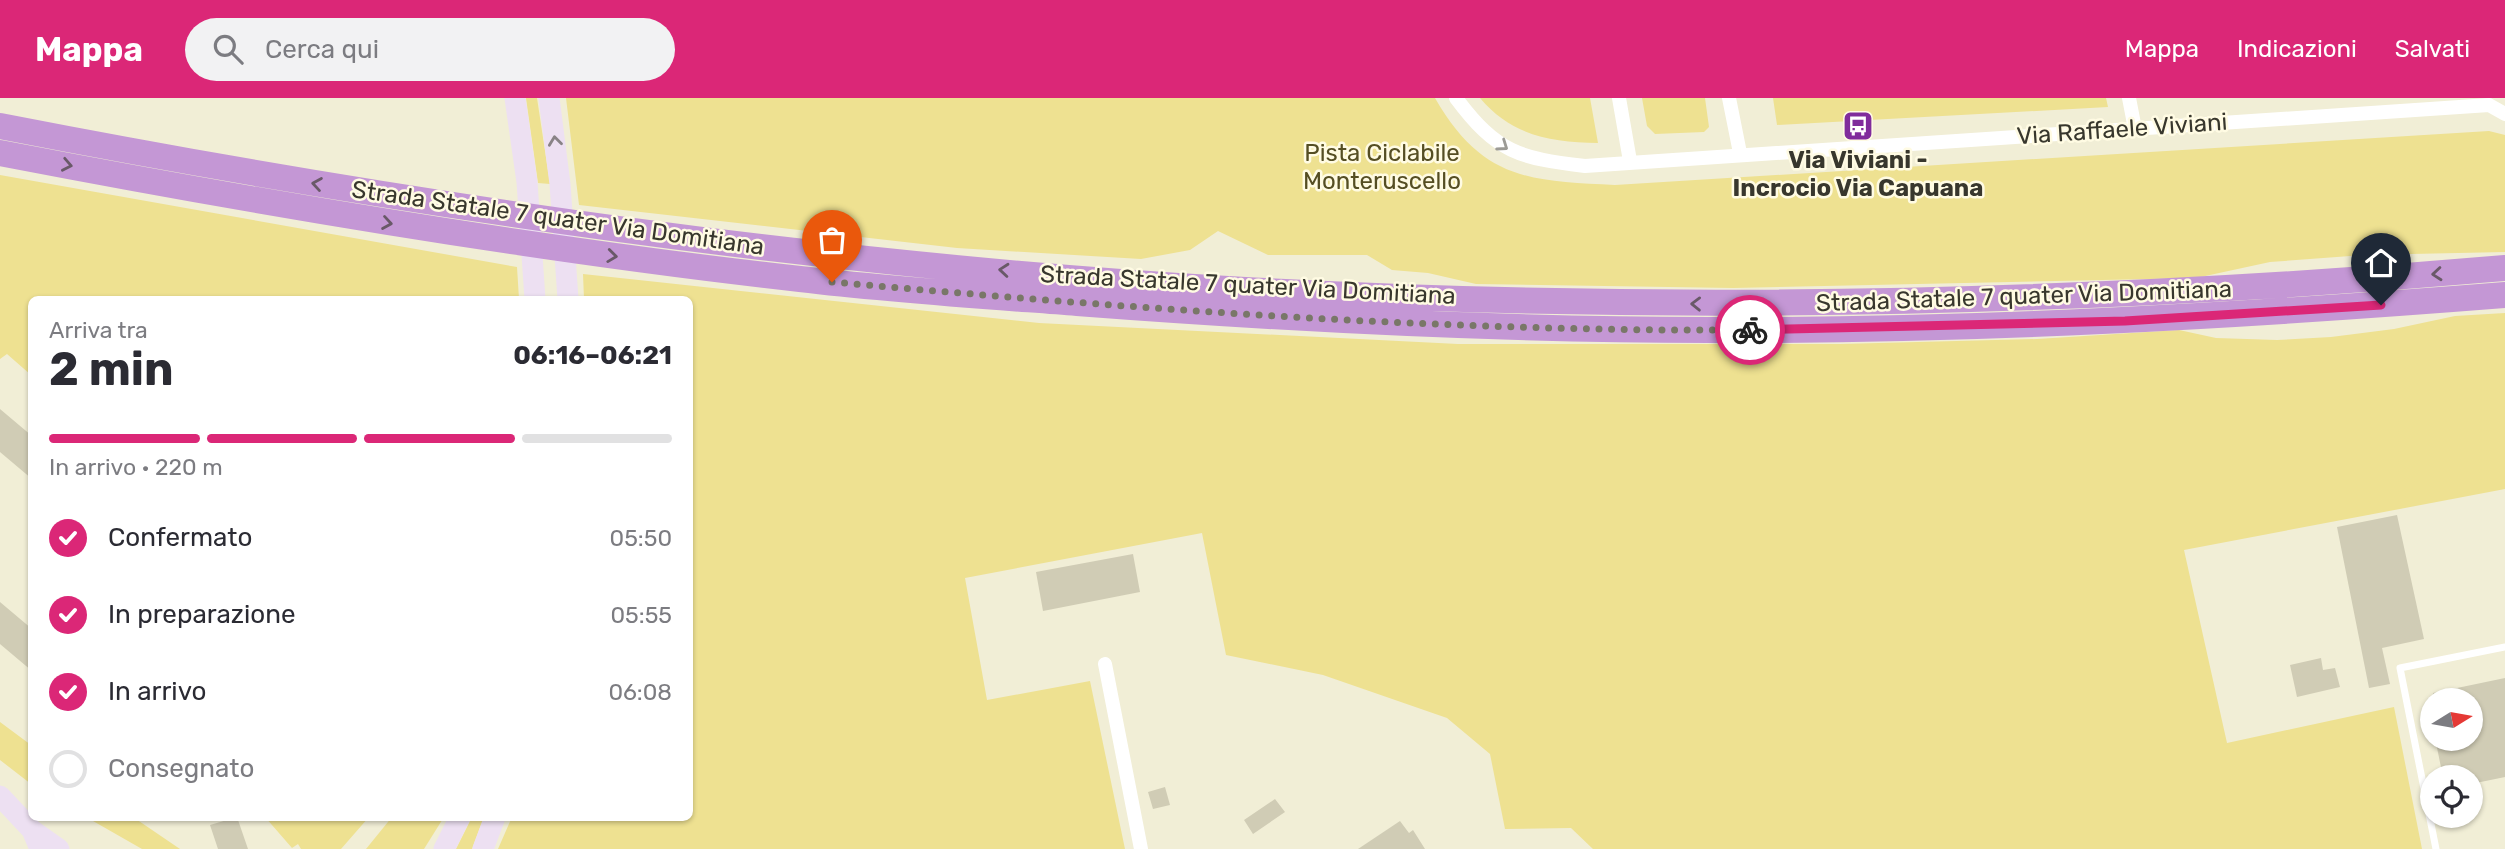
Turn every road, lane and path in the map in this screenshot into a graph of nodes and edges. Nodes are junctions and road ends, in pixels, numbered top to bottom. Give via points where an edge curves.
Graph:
1 (515, 98) edge
2 (549, 98) edge
3 (1456, 98) edge
4 (1619, 98) edge
5 (1729, 98) edge
6 (2129, 98) edge
7 (2493, 102) edge
8 (2505, 114) edge
9 (0, 126) edge
10 (2135, 129) junction
11 (0, 152) edge
12 (1740, 153) junction
13 (1630, 161) junction
14 (2505, 268) edge
15 (534, 291) edge
16 (568, 292) edge
17 (2505, 295) edge
18 (2505, 647) edge
19 (1105, 664) dead end
20 (0, 796) edge
21 (458, 821) edge
22 (494, 821) edge
23 (36, 839) edge
24 (60, 849) edge
25 (444, 849) edge
26 (483, 849) edge
27 (1141, 849) edge
28 (2437, 849) edge

1 - 15 street via 527,182
16 -> 2 street
3 -> 13 street, Via Raffaele Viviani via 1478,128 1511,153 1585,166
4 - 13 street
5 - 12 street
6 - 10 street
7 - 8 street
7 - 10 street, Via Raffaele Viviani
14 -> 9 highway, Strada Statale 7 quater Via Domitiana via 2190,292 1853,302 1577,301 1228,289 900,262 495,213 223,169
10 - 12 street, Via Raffaele Viviani
11 -> 17 highway, Strada Statale 7 quater Via Domitiana via 243,199 599,255 806,280 1228,315 1562,328 1852,329 2217,317
12 - 13 street, Via Raffaele Viviani
18 - 28 lane via 2400,668
19 - 27 street
20 - 23 street
21 - 25 street
22 - 26 street
23 - 24 street

